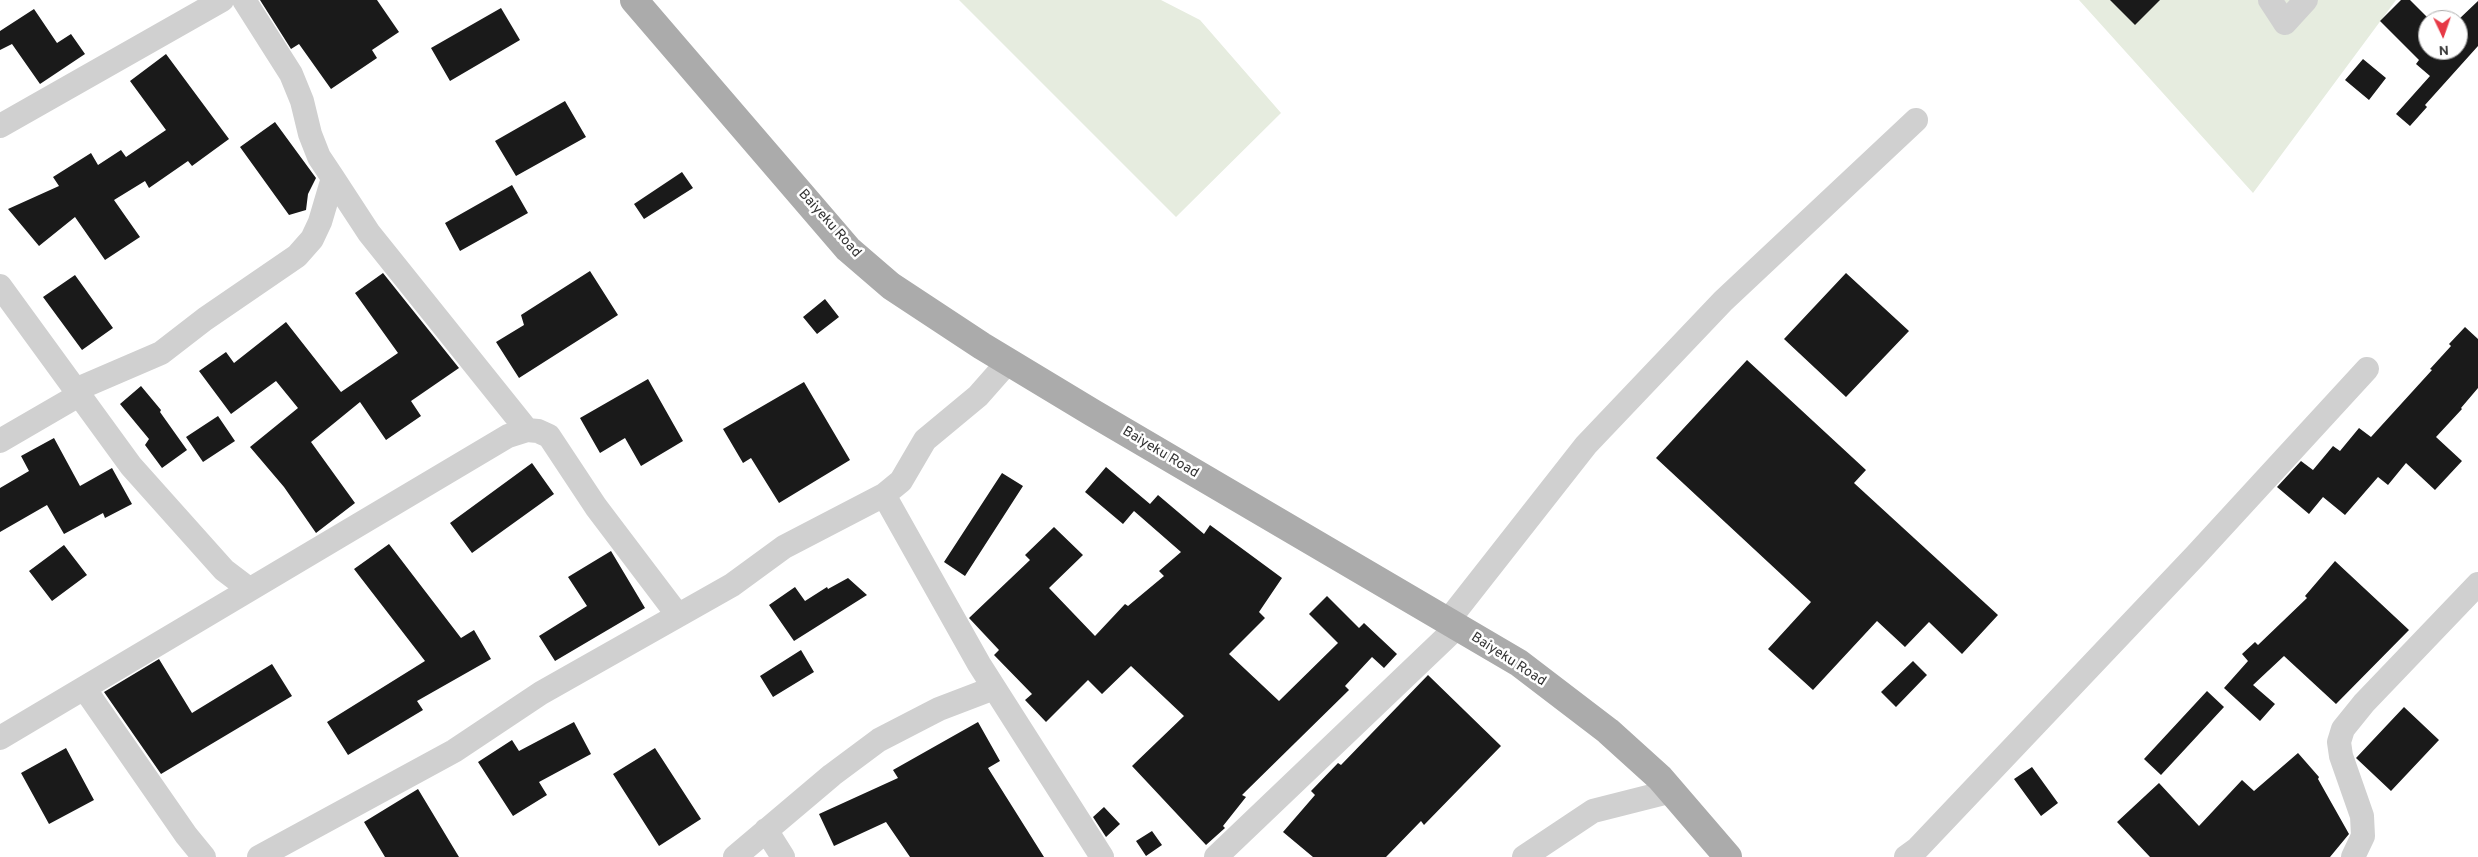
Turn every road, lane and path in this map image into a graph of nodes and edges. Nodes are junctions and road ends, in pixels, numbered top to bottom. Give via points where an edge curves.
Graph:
1 (222, 0) edge
2 (244, 0) edge
3 (634, 0) edge
4 (2270, 0) edge
5 (2306, 0) edge
6 (1916, 120) dead end
7 (0, 126) edge
8 (333, 178) junction
9 (0, 286) edge
10 (1008, 362) junction
11 (2367, 369) dead end
12 (77, 392) junction
13 (527, 430) junction
14 (0, 442) edge
15 (884, 495) junction
16 (2478, 584) edge
17 (239, 594) junction
18 (677, 614) junction
19 (1452, 624) junction
20 (84, 688) junction
21 (994, 688) junction
22 (0, 738) edge
23 (1672, 791) junction
24 (766, 830) junction
25 (204, 857) edge
26 (259, 857) edge
27 (735, 857) edge
28 (783, 857) edge
29 (1102, 857) edge
30 (1216, 857) edge
31 (1524, 857) edge
32 (1728, 857) edge
33 (1906, 857) edge
34 (2353, 857) edge

1 - 7 street
2 - 8 street via 291,74 319,157
3 - 10 main road, Baiyeku Road via 848,249 891,286
4 - 5 street via 2285,23
6 - 19 street via 1722,300 1586,445
8 - 12 street via 320,222 312,239 297,256 161,353
8 - 13 street via 369,233
9 - 12 street
10 - 15 street via 978,396 925,440 901,481
10 - 19 main road, Baiyeku Road
11 - 33 street via 2196,555
12 - 14 street
12 - 17 street via 131,466 224,570
13 - 17 street via 508,436
13 - 18 street via 549,436 596,507
15 - 18 street via 784,547 732,585
15 - 21 street
16 - 34 street via 2343,729 2339,742 2341,756 2362,816 2363,836
17 - 20 street
18 - 26 street via 541,693 454,751
19 - 23 main road, Baiyeku Road via 1519,663 1593,719
19 - 30 street
20 - 22 street
20 - 25 street
21 - 24 street via 939,709 879,740
21 - 29 street
23 - 31 street via 1593,811
23 - 32 main road, Baiyeku Road
24 - 27 street
24 - 28 street

